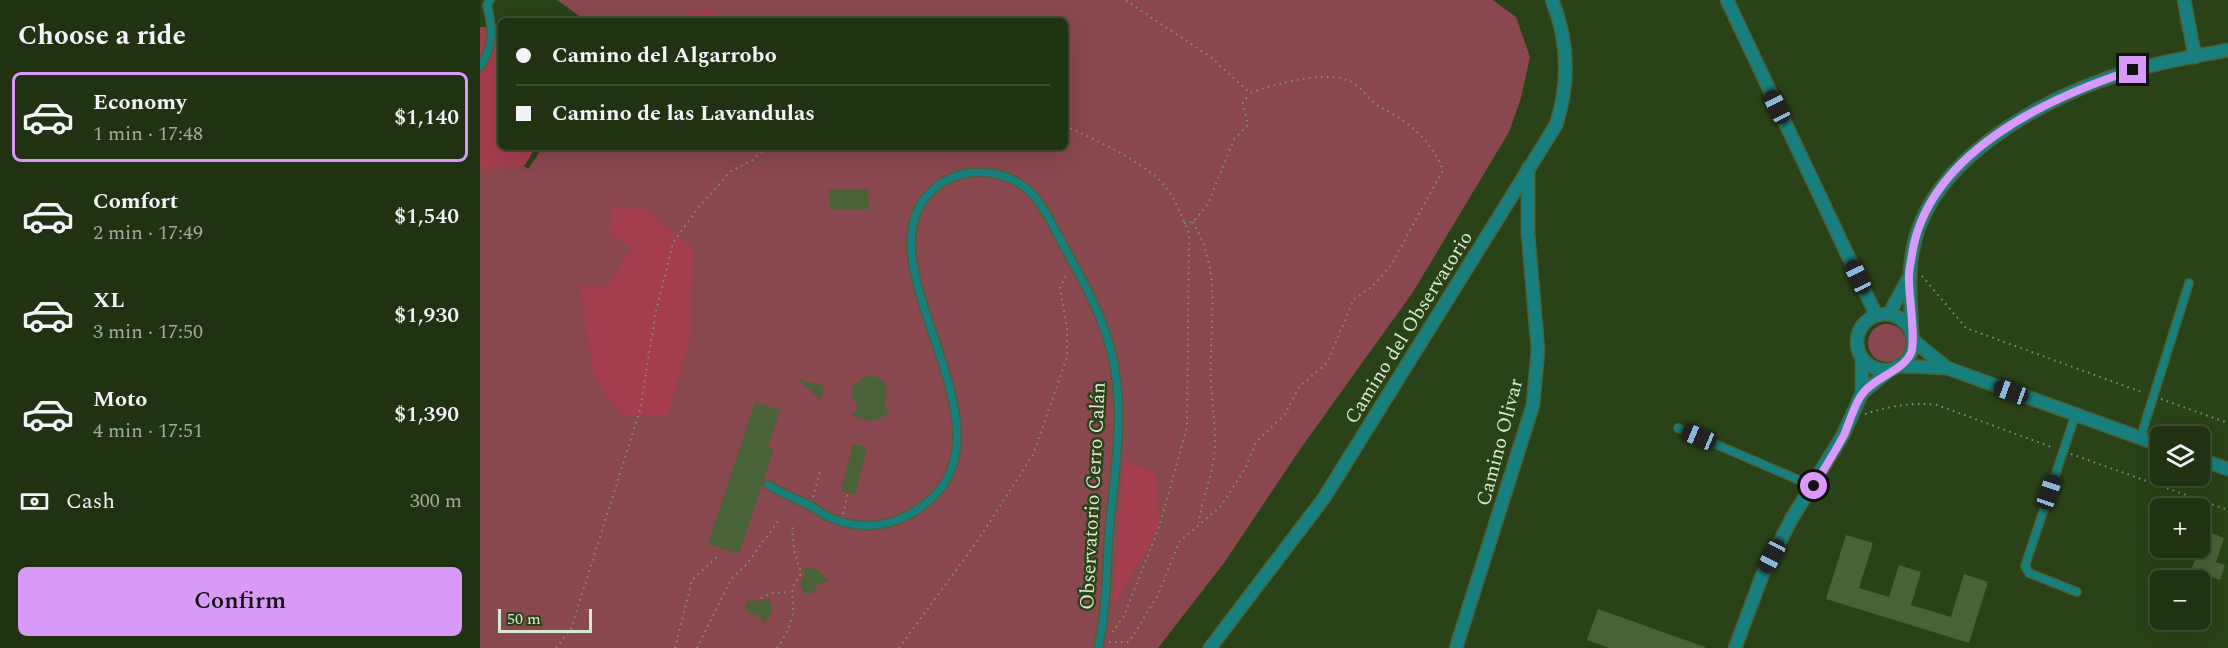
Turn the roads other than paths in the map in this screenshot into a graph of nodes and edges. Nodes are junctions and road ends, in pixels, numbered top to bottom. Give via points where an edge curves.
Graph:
1 (490, 0) edge
2 (1552, 0) edge
3 (1727, 0) edge
4 (2184, 0) edge
5 (2228, 50) edge
6 (2195, 57) junction
7 (480, 67) edge
8 (1528, 168) junction
9 (1909, 273) junction
10 (2189, 283) dead end
11 (1882, 314) junction
12 (1913, 336) junction
13 (1862, 359) junction
14 (1896, 368) junction
15 (1947, 368) junction
16 (1862, 393) junction
17 (2075, 416) junction
18 (1678, 428) dead end
19 (2140, 439) junction
20 (2150, 442) edge
21 (2210, 463) edge
22 (2228, 469) edge
23 (768, 485) dead end
24 (1814, 486) junction
25 (2077, 592) dead end
26 (1098, 648) edge
27 (1210, 648) edge
28 (1456, 648) edge
29 (1735, 648) edge

1 - 7 lane via 487,5 491,50
2 - 8 street, Camino del Observatorio via 1565,44 1564,93 1556,125
3 - 11 street
4 - 6 street
5 - 6 street
6 - 9 street via 2133,70 2085,87 2021,120 1980,147 1960,164 1930,204 1919,227
8 - 27 street, Camino del Observatorio via 1324,498
8 - 28 street, Camino Olivar via 1528,243 1538,350 1533,405
9 - 11 street
9 - 12 street
10 - 19 lane
11 - 12 street via 1903,320
11 - 13 street via 1868,319 1858,334
12 - 14 street via 1913,350
12 - 15 street
13 - 14 street via 1875,369
13 - 16 street
14 - 15 street
14 - 16 street
15 - 17 street
16 - 24 street
17 - 19 street
17 - 25 lane via 2025,566 2028,573
18 - 24 lane
19 - 20 street
21 - 22 street
23 - 26 lane, Observatorio Cerro Calán via 840,522 880,525 917,510 945,482 955,457 957,430 946,374 910,249 911,227 926,197 942,183 962,174 985,172 1006,177 1034,196 1094,298 1112,351 1118,390 1117,430
24 - 29 street via 1792,518 1762,576

